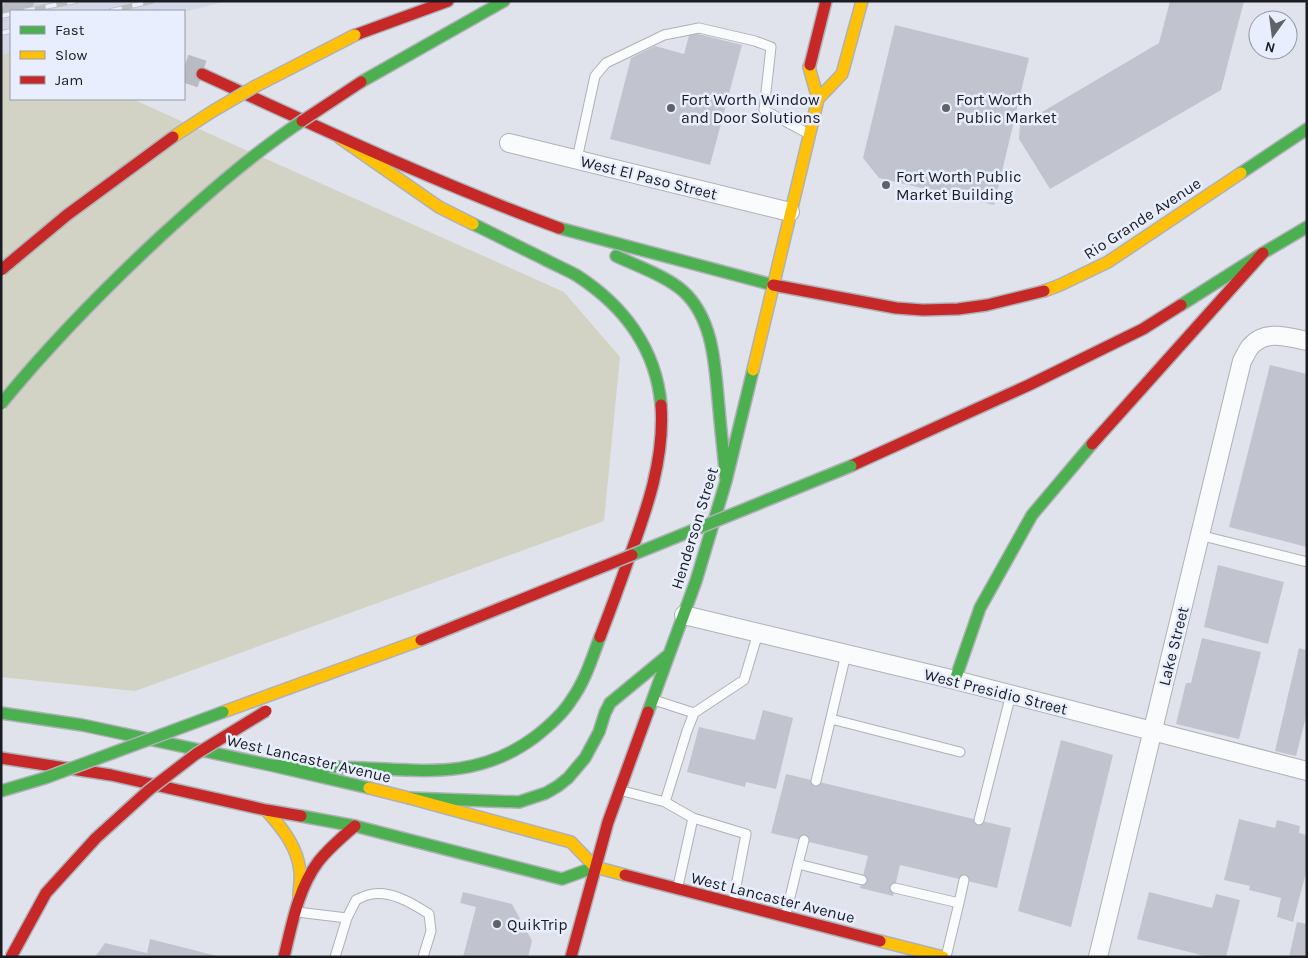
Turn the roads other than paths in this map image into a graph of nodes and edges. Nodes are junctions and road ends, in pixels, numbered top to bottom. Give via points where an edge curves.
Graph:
1 (448, 1) edge
2 (504, 1) edge
3 (826, 1) edge
4 (862, 1) edge
5 (202, 74) tunnel mouth
6 (818, 99) junction
7 (1307, 129) edge
8 (809, 134) junction
9 (340, 138) junction
10 (509, 143) dead end
11 (577, 159) junction
12 (790, 212) junction
13 (1307, 227) edge
14 (561, 229) junction
15 (1263, 253) junction
16 (1, 270) edge
17 (773, 285) junction
18 (1307, 341) edge
19 (1, 404) edge
20 (726, 481) junction
21 (1200, 535) junction
22 (1307, 562) edge
23 (684, 615) junction
24 (758, 633) junction
25 (846, 654) junction
26 (668, 655) junction
27 (341, 670) junction
28 (955, 680) junction
29 (1011, 694) junction
30 (652, 699) junction
31 (1, 713) edge
32 (694, 713) junction
33 (831, 719) junction
34 (1152, 731) junction
35 (960, 752) dead end
36 (1, 758) edge
37 (270, 765) junction
38 (1307, 771) edge
39 (816, 780) dead end
40 (618, 790) junction
41 (1, 791) edge
42 (409, 798) junction
43 (665, 802) junction
44 (266, 810) junction
45 (693, 818) junction
46 (979, 820) dead end
47 (355, 826) junction
48 (804, 840) dead end
49 (798, 864) junction
50 (595, 867) junction
51 (862, 880) dead end
52 (964, 880) dead end
53 (895, 888) dead end
54 (677, 889) junction
55 (299, 898) junction
56 (733, 903) junction
57 (958, 903) junction
58 (296, 911) junction
59 (785, 917) junction
60 (346, 918) junction
61 (11, 957) edge
62 (284, 957) edge
63 (335, 957) edge
64 (423, 957) edge
65 (572, 957) edge
66 (944, 957) edge
67 (1098, 957) edge

1 - 16 main road, bridge via 355,35 213,111 67,215
2 - 19 main road, bridge via 361,82 234,171 101,293
3 - 6 main road via 809,67
4 - 6 main road, Henderson Street via 842,74
5 - 9 main road
6 - 8 main road, Henderson Street
7 - 17 main road, Rio Grande Avenue via 1108,262 1038,293 968,308 923,310 880,306
8 - 11 lane via 764,110 771,46 699,28 664,35 606,63 595,76
8 - 12 main road, Henderson Street
9 - 14 main road
9 - 37 main road via 439,207 574,274 623,313 635,329 658,382 662,441 644,516 589,667 570,703 540,733 500,757 480,765 458,768
10 - 11 street, West El Paso Street
11 - 12 street, West El Paso Street
12 - 17 main road, Henderson Street
13 - 15 main road
14 - 17 main road, Rio Grande Avenue
14 - 20 main road via 673,283 693,302 712,346
15 - 27 main road, bridge via 1143,329 851,466
15 - 28 main road via 1032,515 980,608
17 - 20 main road, Henderson Street
18 - 21 street, Lake Street via 1283,335 1266,337 1257,340 1242,360
20 - 23 main road, Henderson Street
21 - 22 lane
21 - 34 street, Lake Street
23 - 24 street, West Presidio Street
23 - 26 main road, Henderson Street
24 - 25 street, West Presidio Street
24 - 32 lane via 744,680
25 - 28 street, West Presidio Street
25 - 33 lane
26 - 30 main road, Henderson Street
26 - 42 main road via 610,703 586,758 564,783 548,792 519,802
27 - 41 main road, bridge via 45,778
27 - 61 main road, bridge via 196,754 150,790 96,838 46,892
28 - 29 street, West Presidio Street
29 - 34 street, West Presidio Street
29 - 46 lane
30 - 32 lane
30 - 40 main road, Henderson Street
31 - 37 main road, West Lancaster Avenue via 82,725
32 - 43 lane
33 - 35 lane
33 - 39 lane
34 - 38 street, West Presidio Street
34 - 67 street, Lake Street
36 - 44 main road via 111,774
37 - 42 main road, West Lancaster Avenue
40 - 43 lane
40 - 50 main road, Henderson Street
42 - 50 main road, West Lancaster Avenue via 571,842
43 - 45 lane
44 - 47 main road
44 - 55 main road via 283,829 294,849 300,872
45 - 54 lane
45 - 56 lane via 746,834
47 - 50 main road via 562,879
47 - 55 main road via 321,859
48 - 49 lane
49 - 51 lane
49 - 59 lane
50 - 54 main road, West Lancaster Avenue
50 - 65 main road, Henderson Street
52 - 57 lane
53 - 57 lane
54 - 56 main road, West Lancaster Avenue
55 - 58 main road
56 - 59 main road, West Lancaster Avenue
57 - 66 lane
58 - 60 lane
58 - 62 main road
59 - 66 main road, West Lancaster Avenue
60 - 63 lane
60 - 64 lane via 356,900 370,894 385,894 410,902 429,914 431,931

